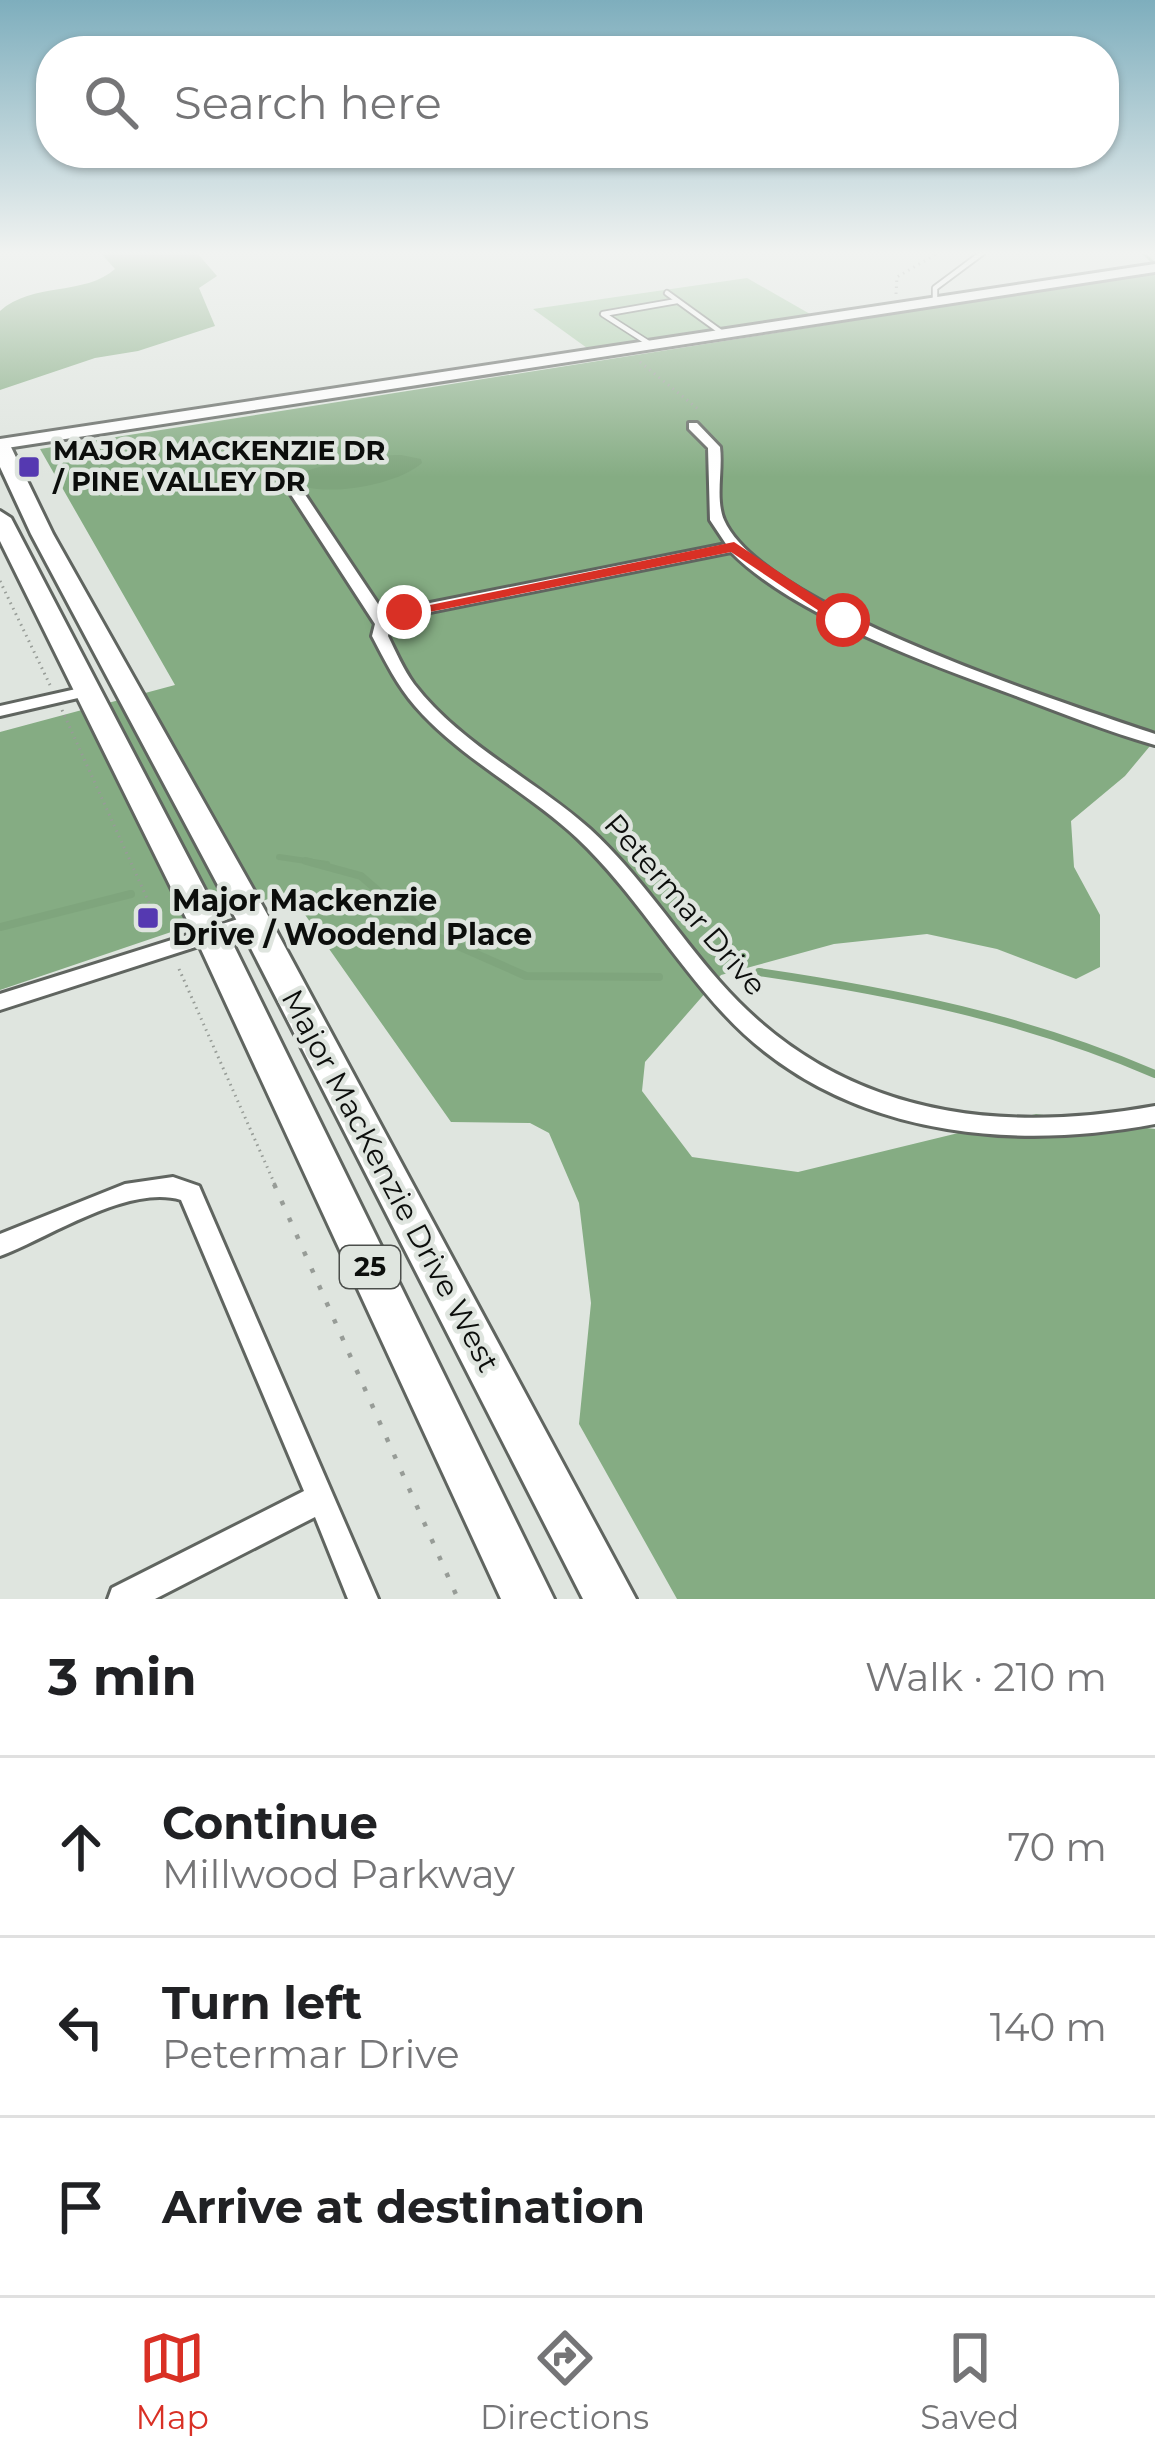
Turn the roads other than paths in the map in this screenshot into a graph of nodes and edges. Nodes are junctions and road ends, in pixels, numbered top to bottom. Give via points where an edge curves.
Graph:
1 (624, 328) edge
2 (715, 328) edge
3 (773, 328) edge
4 (725, 335) junction
5 (653, 346) junction
6 (694, 426) road end
7 (0, 445) edge
8 (297, 493) dead end
9 (0, 518) edge
10 (734, 547) junction
11 (383, 623) junction
12 (71, 696) junction
13 (0, 711) edge
14 (1155, 740) edge
15 (233, 928) junction
16 (0, 1002) edge
17 (1155, 1115) edge
18 (0, 1245) edge
19 (322, 1498) junction
20 (123, 1599) edge
21 (363, 1599) edge
22 (528, 1599) edge
23 (610, 1599) edge

1 - 5 lane
2 - 4 lane
3 - 4 street
4 - 5 street
5 - 7 street
6 - 10 street via 714,447 717,521
7 - 15 main road, Major MacKenzie Drive West / 25
8 - 11 street, Petermar Drive
9 - 12 main road, Major MacKenzie Drive West / 25
10 - 11 street via 434,605
10 - 14 street via 892,643
11 - 17 street, Petermar Drive via 380,636 407,686 582,832 748,1023 804,1067 909,1110 1005,1130 1059,1131
12 - 13 street
12 - 15 main road, Major MacKenzie Drive West / 25
15 - 16 street
15 - 22 main road, Major MacKenzie Drive West / 25
15 - 23 main road, Major MacKenzie Drive West / 25
18 - 19 street via 140,1189 176,1184 190,1192
19 - 20 street
19 - 21 street

